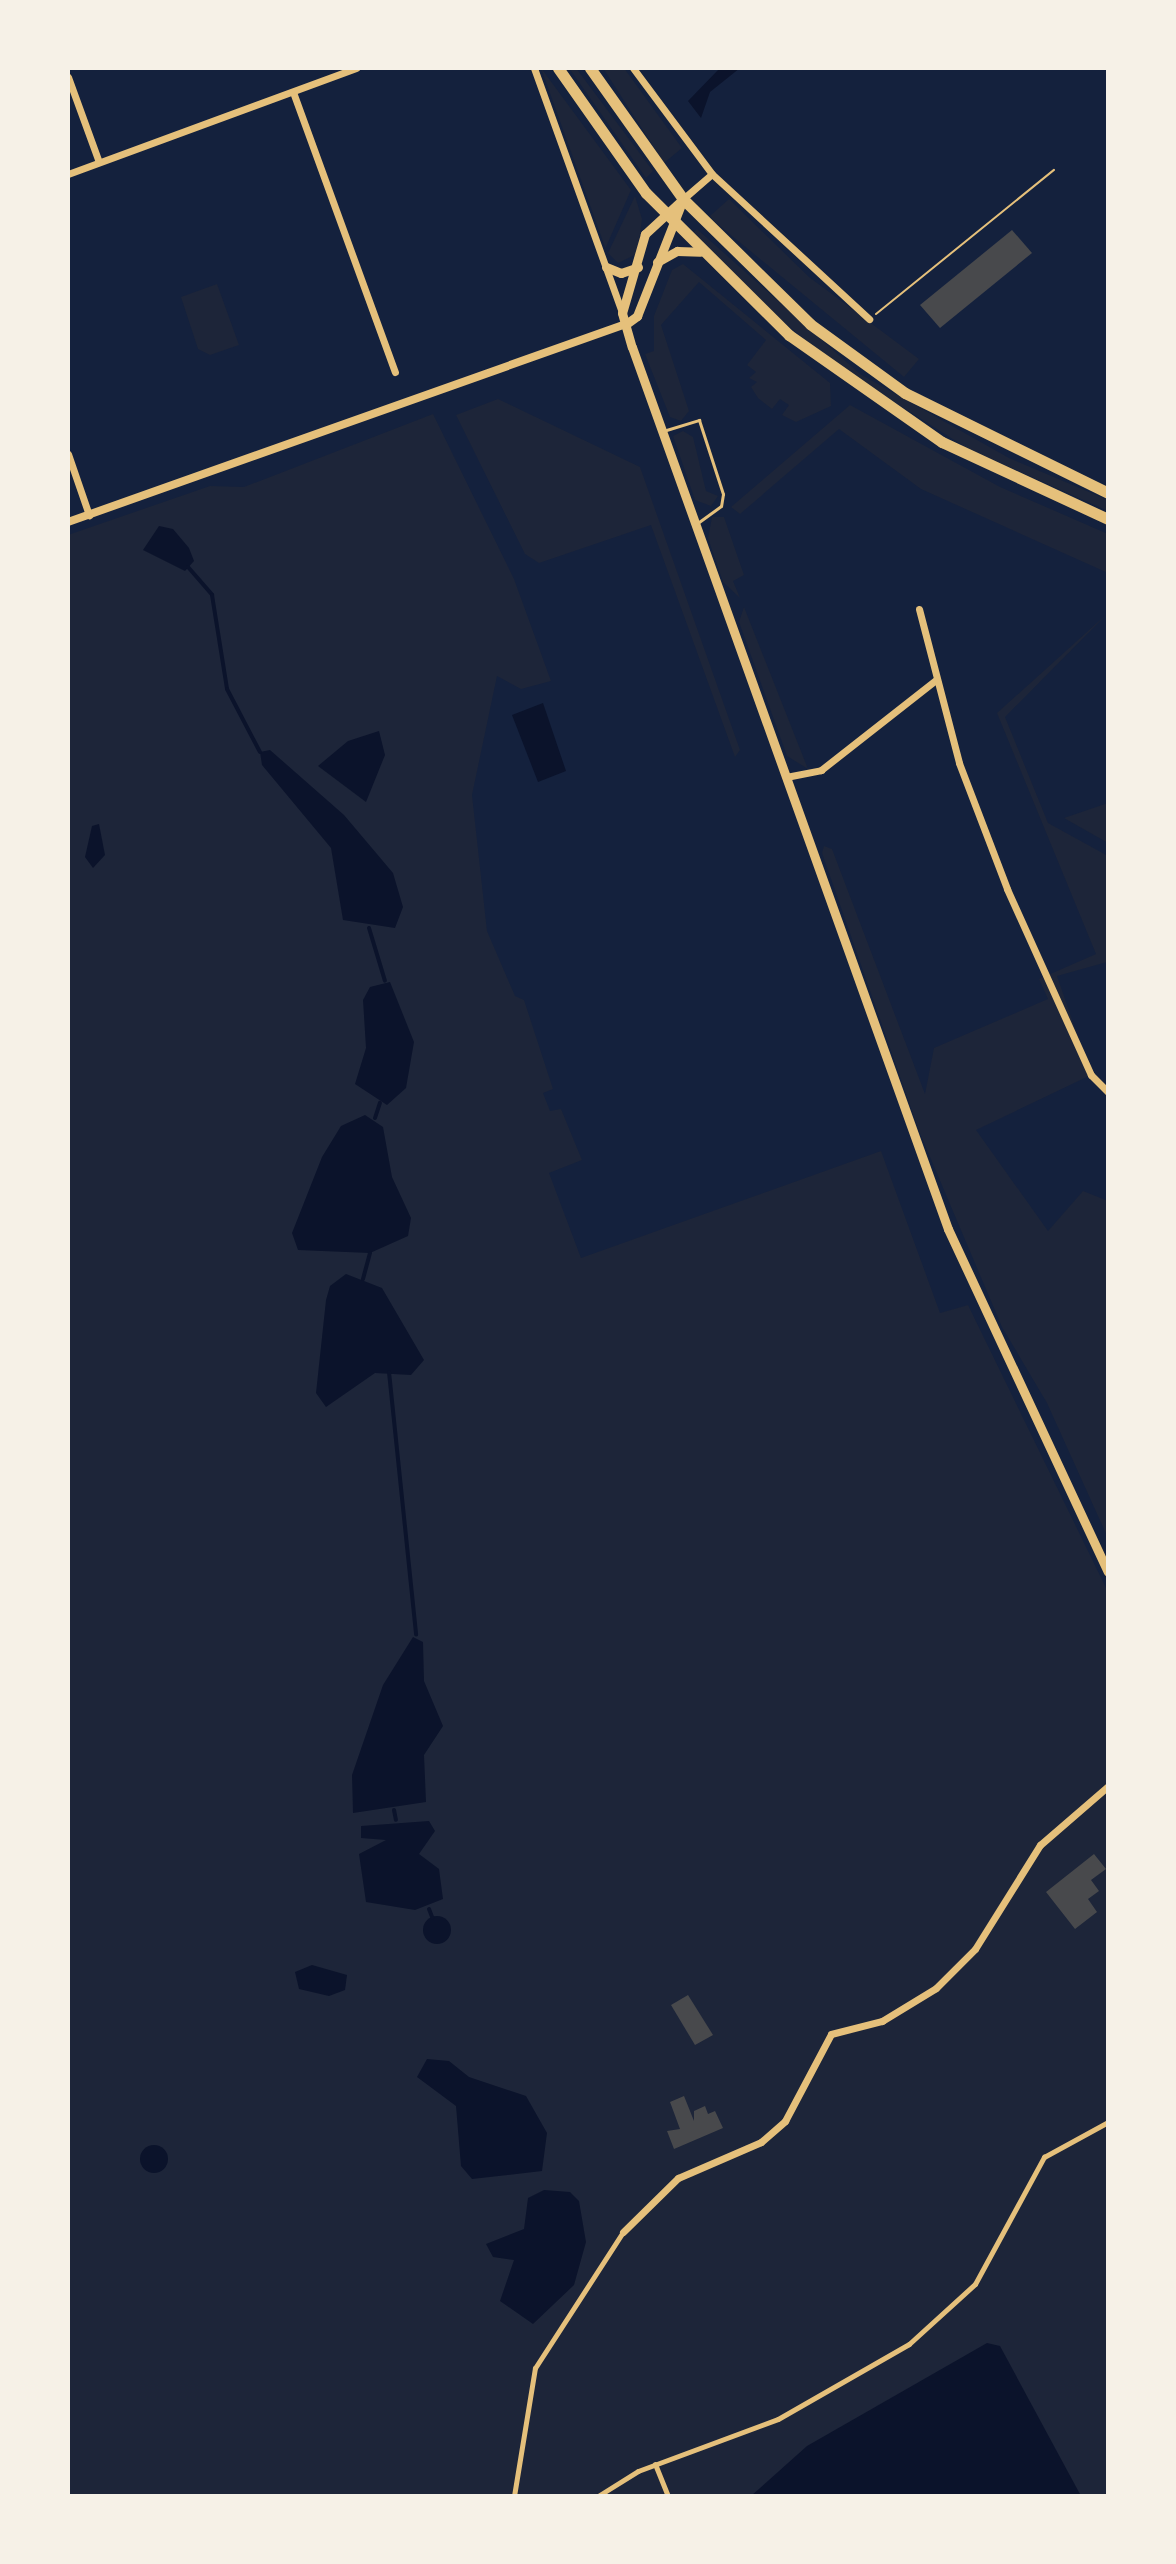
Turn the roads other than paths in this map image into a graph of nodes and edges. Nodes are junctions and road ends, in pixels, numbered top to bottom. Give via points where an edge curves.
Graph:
1 (356, 68) edge
2 (534, 68) edge
3 (558, 68) edge
4 (590, 68) edge
5 (633, 68) edge
6 (68, 77) edge
7 (293, 92) junction
8 (99, 162) junction
9 (68, 174) edge
10 (712, 174) junction
11 (683, 199) junction
12 (662, 211) junction
13 (672, 221) junction
14 (700, 252) junction
15 (655, 265) junction
16 (606, 267) junction
17 (638, 267) junction
18 (622, 313) junction
19 (869, 319) road end
20 (626, 324) junction
21 (395, 372) dead end
22 (661, 432) junction
23 (68, 454) edge
24 (1108, 493) edge
25 (89, 515) junction
26 (1108, 519) edge
27 (68, 522) edge
28 (695, 526) junction
29 (919, 609) dead end
30 (937, 679) junction
31 (786, 777) junction
32 (1108, 1092) edge
33 (1108, 1572) edge
34 (1108, 1786) edge
35 (1108, 2122) edge
36 (623, 2232) joint
37 (655, 2464) junction
38 (514, 2496) edge
39 (598, 2496) edge
40 (668, 2496) edge

1 - 7 street
2 - 16 street
3 - 12 main road
4 - 11 main road
5 - 10 street
6 - 8 street
7 - 8 street
7 - 21 street
8 - 9 street
10 - 11 street
10 - 19 street
11 - 12 main road
11 - 13 main road
11 - 24 main road via 770,289 865,366 971,430
12 - 13 main road
12 - 17 main road via 646,231
13 - 14 main road
13 - 15 main road
14 - 15 main road via 670,252
14 - 26 main road via 789,335 890,410 999,472
15 - 20 main road via 637,316
16 - 17 main road via 621,273
16 - 18 street
17 - 18 main road
18 - 20 main road
20 - 22 main road
20 - 25 street
22 - 28 main road
22 - 28 lane via 699,420 721,506
23 - 25 street
25 - 27 street
28 - 31 main road
29 - 30 street
30 - 31 street via 821,770
30 - 32 street via 1007,889 1091,1075
31 - 33 main road via 948,1229
34 - 36 street via 1040,1845 975,1949 936,1988 882,2021 831,2034 780,2127 678,2178
35 - 37 street via 1044,2157 975,2284 909,2344 778,2419
36 - 38 street via 535,2368
37 - 39 street
37 - 40 street

